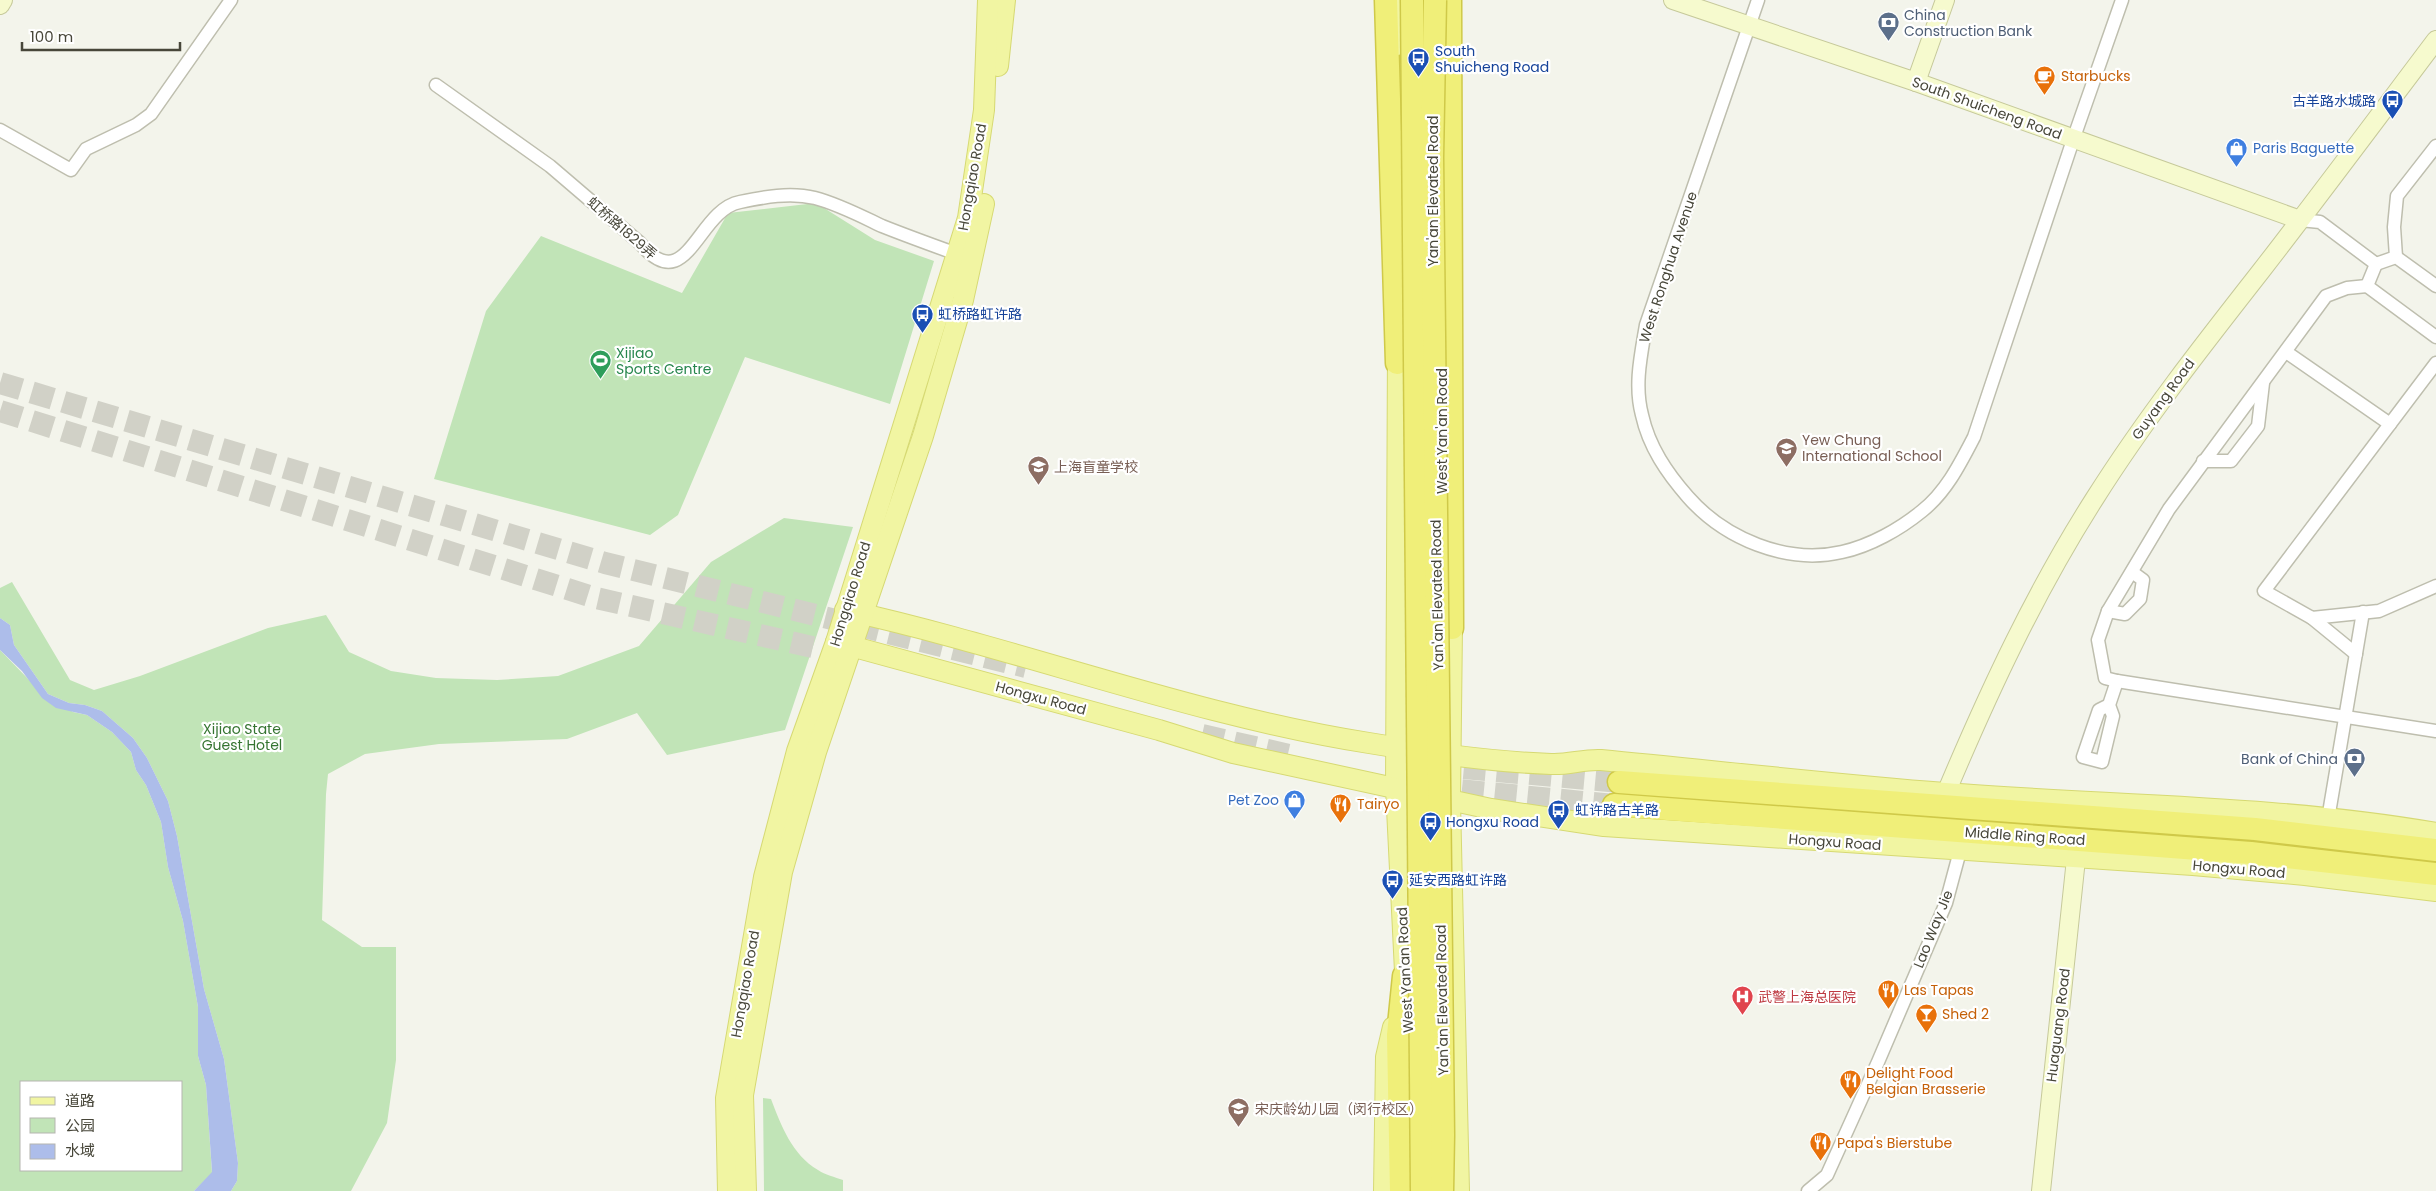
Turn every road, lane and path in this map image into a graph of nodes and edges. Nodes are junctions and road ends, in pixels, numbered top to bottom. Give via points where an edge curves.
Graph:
1 (3, 0) edge
2 (231, 0) edge
3 (988, 0) edge
4 (1004, 0) edge
5 (1382, 0) edge
6 (1386, 0) edge
7 (1398, 0) edge
8 (1412, 0) edge
9 (1434, 0) edge
10 (1451, 0) edge
11 (1673, 0) edge
12 (1758, 0) edge
13 (1945, 0) edge
14 (2122, 0) edge
15 (0, 5) edge
16 (1749, 25) junction
17 (2436, 40) edge
18 (1916, 82) junction
19 (436, 85) dead end
20 (0, 130) edge
21 (2073, 140) junction
22 (2436, 146) edge
23 (2300, 220) junction
24 (957, 254) junction
25 (2396, 257) junction
26 (2376, 264) junction
27 (2367, 286) junction
28 (2436, 286) edge
29 (2436, 338) edge
30 (2286, 352) junction
31 (1397, 363) junction
32 (2436, 363) edge
33 (2263, 383) junction
34 (2390, 424) junction
35 (2231, 425) junction
36 (2249, 438) junction
37 (2203, 461) junction
38 (2132, 572) junction
39 (2436, 586) edge
40 (2122, 589) junction
41 (2140, 599) junction
42 (2108, 611) junction
43 (854, 612) junction
44 (2363, 612) junction
45 (2312, 618) junction
46 (1452, 628) junction
47 (844, 644) junction
48 (2356, 654) junction
49 (2118, 681) junction
50 (2109, 704) dead end
51 (2347, 717) junction
52 (2436, 731) edge
53 (1396, 747) junction
54 (1452, 755) junction
55 (1619, 782) tunnel mouth
56 (1396, 788) junction
57 (1946, 793) junction
58 (1450, 801) junction
59 (1614, 805) tunnel mouth
60 (2328, 819) junction
61 (2436, 833) edge
62 (2436, 850) edge
63 (1960, 851) junction
64 (2076, 859) junction
65 (2436, 874) edge
66 (2436, 892) edge
67 (1404, 976) junction
68 (728, 1191) edge
69 (746, 1191) edge
70 (1384, 1191) edge
71 (1402, 1191) edge
72 (1410, 1191) edge
73 (1422, 1191) edge
74 (1442, 1191) edge
75 (1459, 1191) edge
76 (1808, 1191) edge
77 (2041, 1191) edge

1 - 15 street
2 - 20 street via 151,114 136,125 86,149 71,170
3 - 24 main road, Hongqiao Road via 984,110 968,218
4 - 43 main road, Hongqiao Road via 983,214 963,300 923,436
5 - 31 main road via 1385,269
6 - 31 highway
7 - 31 main road, West Yan'an Road via 1402,269
8 - 73 highway, Yan'an Elevated Road, bridge
9 - 46 main road, West Yan'an Road via 1441,306 1442,557
9 - 74 highway, Yan'an Elevated Road, bridge via 1432,157
10 - 46 highway
10 - 46 main road via 1452,132 1460,310 1460,558
11 - 16 street, South Shuicheng Road
12 - 16 street, West Ronghua Avenue
13 - 18 street
14 - 21 street, West Ronghua Avenue
16 - 18 street, South Shuicheng Road
16 - 21 street, West Ronghua Avenue via 1646,325 1638,370 1642,415 1654,451 1674,481 1697,507 1726,530 1764,547 1804,556 1842,552 1887,535 1923,510 1954,477 1974,437
17 - 23 street, Guyang Road
18 - 21 street, South Shuicheng Road
19 - 24 street, 虹桥路1829弄 via 550,166 662,263 671,263 686,253 712,219 729,204 771,195 814,198
21 - 23 street, South Shuicheng Road
22 - 25 street via 2397,196
23 - 26 street via 2320,222
23 - 57 street, Guyang Road via 2162,400 2094,499 2008,653
24 - 43 main road, Hongqiao Road
25 - 26 street
25 - 28 street
26 - 27 street
27 - 29 street
27 - 30 street via 2347,288 2326,296
30 - 33 street
30 - 34 street
31 - 53 main road, West Yan'an Road
32 - 34 street
33 - 35 street
33 - 36 street via 2258,426
34 - 45 street via 2264,591
35 - 36 street
35 - 37 street
36 - 37 street via 2231,462
37 - 38 street via 2169,509
38 - 40 street
38 - 41 street via 2143,580
39 - 44 street via 2379,610
40 - 41 street
40 - 42 street
41 - 42 street via 2125,614
42 - 49 street via 2098,640 2105,678
43 - 47 main road, Hongqiao Road
43 - 53 main road via 1169,698 1301,730
44 - 45 street
44 - 48 street
45 - 48 street
46 - 54 main road, West Yan'an Road
47 - 56 main road, Hongxu Road via 1233,753
47 - 68 main road, Hongqiao Road via 798,751 764,877 726,1098
47 - 69 main road, Hongqiao Road via 782,872 743,1095
48 - 51 street
49 - 50 street
49 - 51 street
51 - 52 street
51 - 60 street
53 - 54 main road
53 - 56 main road, West Yan'an Road
54 - 57 main road via 1553,764 1602,760
54 - 58 main road, West Yan'an Road
55 - 62 highway, Middle Ring Road via 2255,829
56 - 58 main road, Hongxu Road
56 - 67 main road, West Yan'an Road
57 - 60 main road via 2198,807
58 - 63 main road, Hongxu Road via 1604,826
58 - 75 main road, West Yan'an Road
59 - 65 highway, Middle Ring Road via 2251,853
60 - 61 main road
63 - 64 main road, Hongxu Road
63 - 76 street, Lao Way Jie via 1946,903 1828,1175
64 - 66 main road, Hongxu Road via 2249,870
64 - 77 street, Huaguang Road
67 - 70 main road via 1386,1057
67 - 71 highway via 1398,1035
67 - 72 main road, West Yan'an Road via 1408,1011

